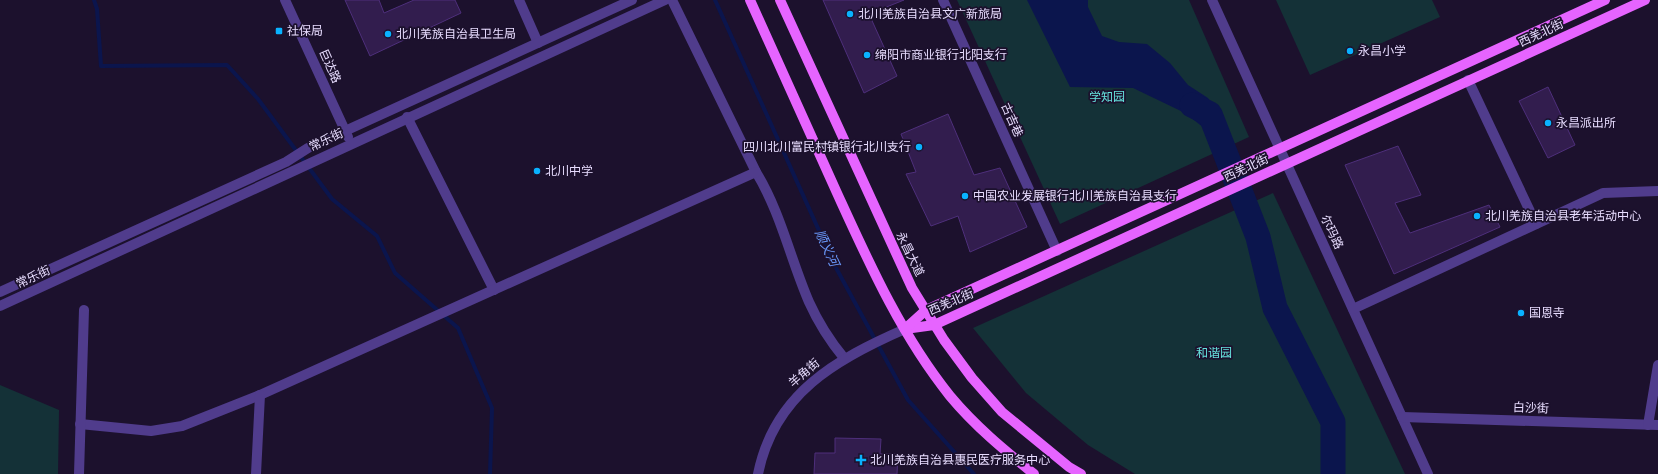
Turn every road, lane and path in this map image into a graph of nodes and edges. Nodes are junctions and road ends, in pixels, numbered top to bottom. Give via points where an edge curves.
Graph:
1 (285, 0) edge
2 (519, 0) edge
3 (632, 0) edge
4 (665, 0) edge
5 (672, 0) edge
6 (750, 0) edge
7 (780, 0) edge
8 (943, 0) edge
9 (1212, 0) edge
10 (1605, 0) edge
11 (1645, 0) edge
12 (538, 43) junction
13 (1468, 80) junction
14 (407, 117) junction
15 (345, 131) junction
16 (351, 143) junction
17 (1280, 148) junction
18 (1287, 164) junction
19 (756, 172) junction
20 (1658, 191) edge
21 (1536, 224) junction
22 (1057, 251) junction
23 (494, 290) junction
24 (0, 292) edge
25 (0, 306) edge
26 (1353, 309) junction
27 (84, 310) dead end
28 (926, 310) junction
29 (934, 325) junction
30 (905, 329) junction
31 (844, 358) junction
32 (1658, 365) edge
33 (260, 395) junction
34 (1402, 416) junction
35 (80, 424) junction
36 (1653, 425) edge
37 (79, 474) edge
38 (256, 474) edge
39 (758, 474) edge
40 (1034, 474) edge
41 (1081, 474) edge
42 (1428, 474) edge

1 - 15 street, 巨达路
2 - 12 street
3 - 12 street, 常乐街
4 - 14 street, 常乐街
5 - 19 street
6 - 30 main road via 860,243
7 - 28 main road, 永昌大道 via 886,234 912,288
8 - 22 street, 古吉巷
9 - 17 street, 尔玛路
10 - 17 main road, 西羌北街
11 - 13 main road, 西羌北街
12 - 15 street, 常乐街
13 - 18 main road, 西羌北街
13 - 21 street
14 - 16 street, 常乐街
14 - 23 street
15 - 16 street, 巨达路
15 - 24 street, 常乐街 via 308,148 286,162
16 - 25 street, 常乐街
17 - 18 street, 尔玛路
17 - 22 main road, 西羌北街
18 - 26 street, 尔玛路
18 - 29 main road, 西羌北街
19 - 23 street
19 - 31 street via 770,194 809,302 828,338
20 - 21 street via 1602,193
21 - 26 street
22 - 28 main road, 西羌北街
23 - 33 street
26 - 34 street, 尔玛路
27 - 35 street
28 - 29 main road, 永昌大道
28 - 30 main road, 西羌北街
29 - 30 main road, 西羌北街
29 - 41 main road, 永昌大道 via 972,378 1002,412
30 - 31 street, 羊角街
30 - 40 main road via 950,396 983,432
31 - 39 street, 羊角街 via 812,381 794,399 769,439
32 - 36 street
33 - 35 street via 182,426 151,431
33 - 38 street
34 - 36 street, 白沙街
34 - 42 street, 尔玛路
35 - 37 street

